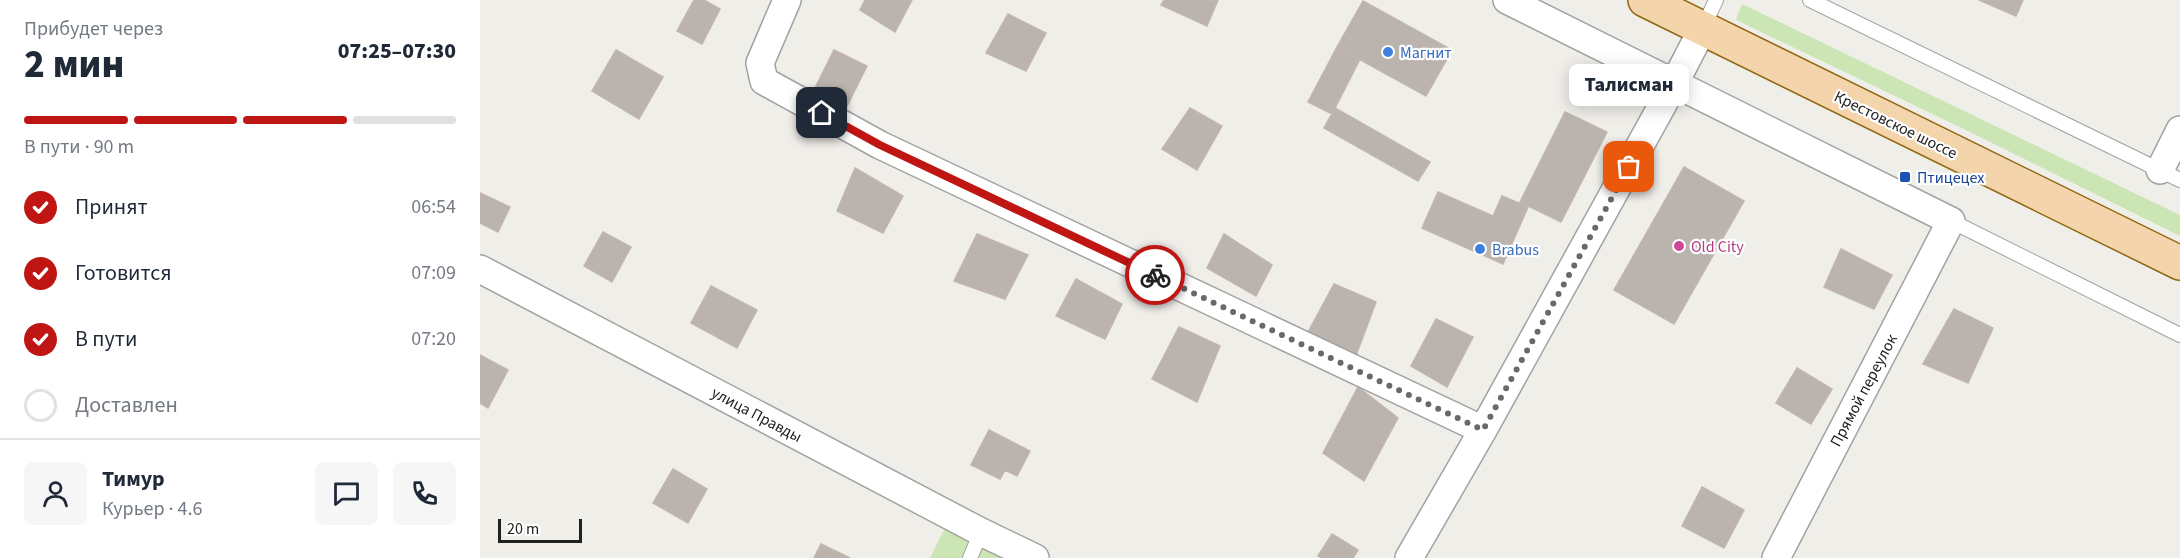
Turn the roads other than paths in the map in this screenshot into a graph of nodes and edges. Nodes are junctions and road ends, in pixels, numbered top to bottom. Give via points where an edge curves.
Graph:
1 (786, 0) edge
2 (1507, 0) edge
3 (1645, 0) edge
4 (1810, 0) edge
5 (1709, 14) edge
6 (1674, 84) junction
7 (2180, 130) edge
8 (2170, 175) edge
9 (1951, 222) junction
10 (2180, 263) edge
11 (480, 269) edge
12 (2180, 335) edge
13 (1483, 430) junction
14 (981, 532) junction
15 (970, 558) edge
16 (1035, 558) edge
17 (1409, 558) edge
18 (1776, 558) edge

1 - 13 street via 760,63 764,81 880,145
2 - 6 street
3 - 5 main road, Крестовское шоссе
4 - 8 lane
5 - 6 street
5 - 10 main road, Крестовское шоссе
6 - 9 street
6 - 13 street
7 - 8 street
9 - 12 lane
9 - 18 street, Прямой переулок
11 - 14 street, улица Правды
13 - 17 street
14 - 15 lane
14 - 16 street, улица Правды

